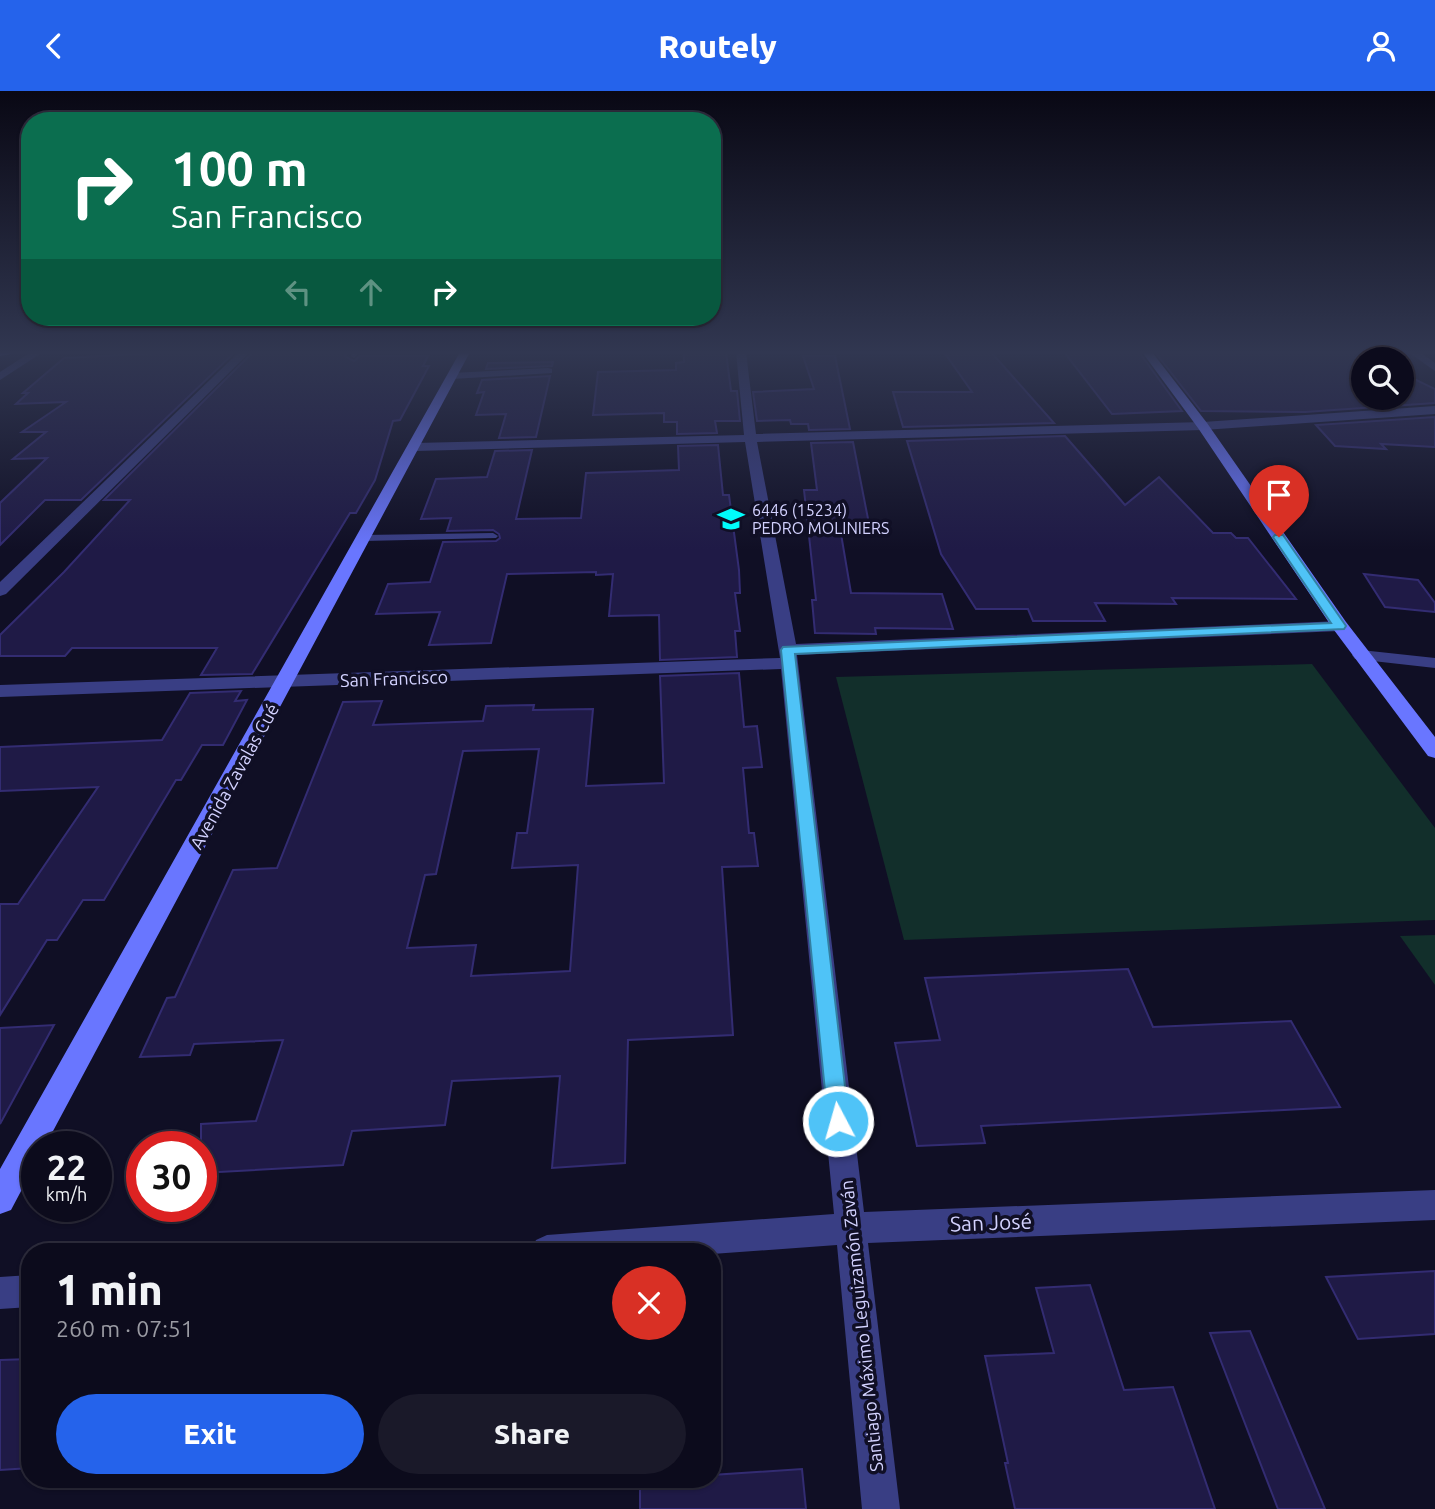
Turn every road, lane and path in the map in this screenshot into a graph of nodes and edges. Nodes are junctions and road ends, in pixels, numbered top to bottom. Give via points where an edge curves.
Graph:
1 (178, 418) edge
2 (430, 418) edge
3 (748, 418) edge
4 (1197, 418) edge
5 (1316, 418) edge
6 (1203, 426) junction
7 (750, 437) junction
8 (415, 447) junction
9 (493, 536) dead end
10 (365, 538) junction
11 (0, 591) edge
12 (1340, 626) junction
13 (1361, 655) junction
14 (788, 657) junction
15 (1435, 663) edge
16 (286, 681) junction
17 (0, 691) edge
18 (1435, 751) edge
19 (0, 1199) edge
20 (1435, 1205) edge
21 (850, 1228) junction
22 (652, 1243) edge
23 (21, 1292) edge
24 (0, 1293) edge
25 (881, 1509) edge

1 - 11 street
2 - 8 main road, Avenida Zavalas Cué
3 - 7 street, Santiago Máximo Leguizamón Zaván
4 - 6 main road
5 - 6 street
6 - 7 street
6 - 12 main road
7 - 8 street
7 - 14 street, Santiago Máximo Leguizamón Zaván
8 - 10 main road, Avenida Zavalas Cué
9 - 10 lane
10 - 16 main road, Avenida Zavalas Cué
12 - 13 main road
12 - 14 street, San Francisco
13 - 15 street
13 - 18 main road
14 - 16 street, San Francisco
14 - 21 street, Santiago Máximo Leguizamón Zaván
16 - 17 street, San Francisco
16 - 19 main road, Avenida Zavalas Cué
20 - 21 street, San José
21 - 22 street, San José
21 - 25 street, Santiago Máximo Leguizamón Zaván
23 - 24 street

